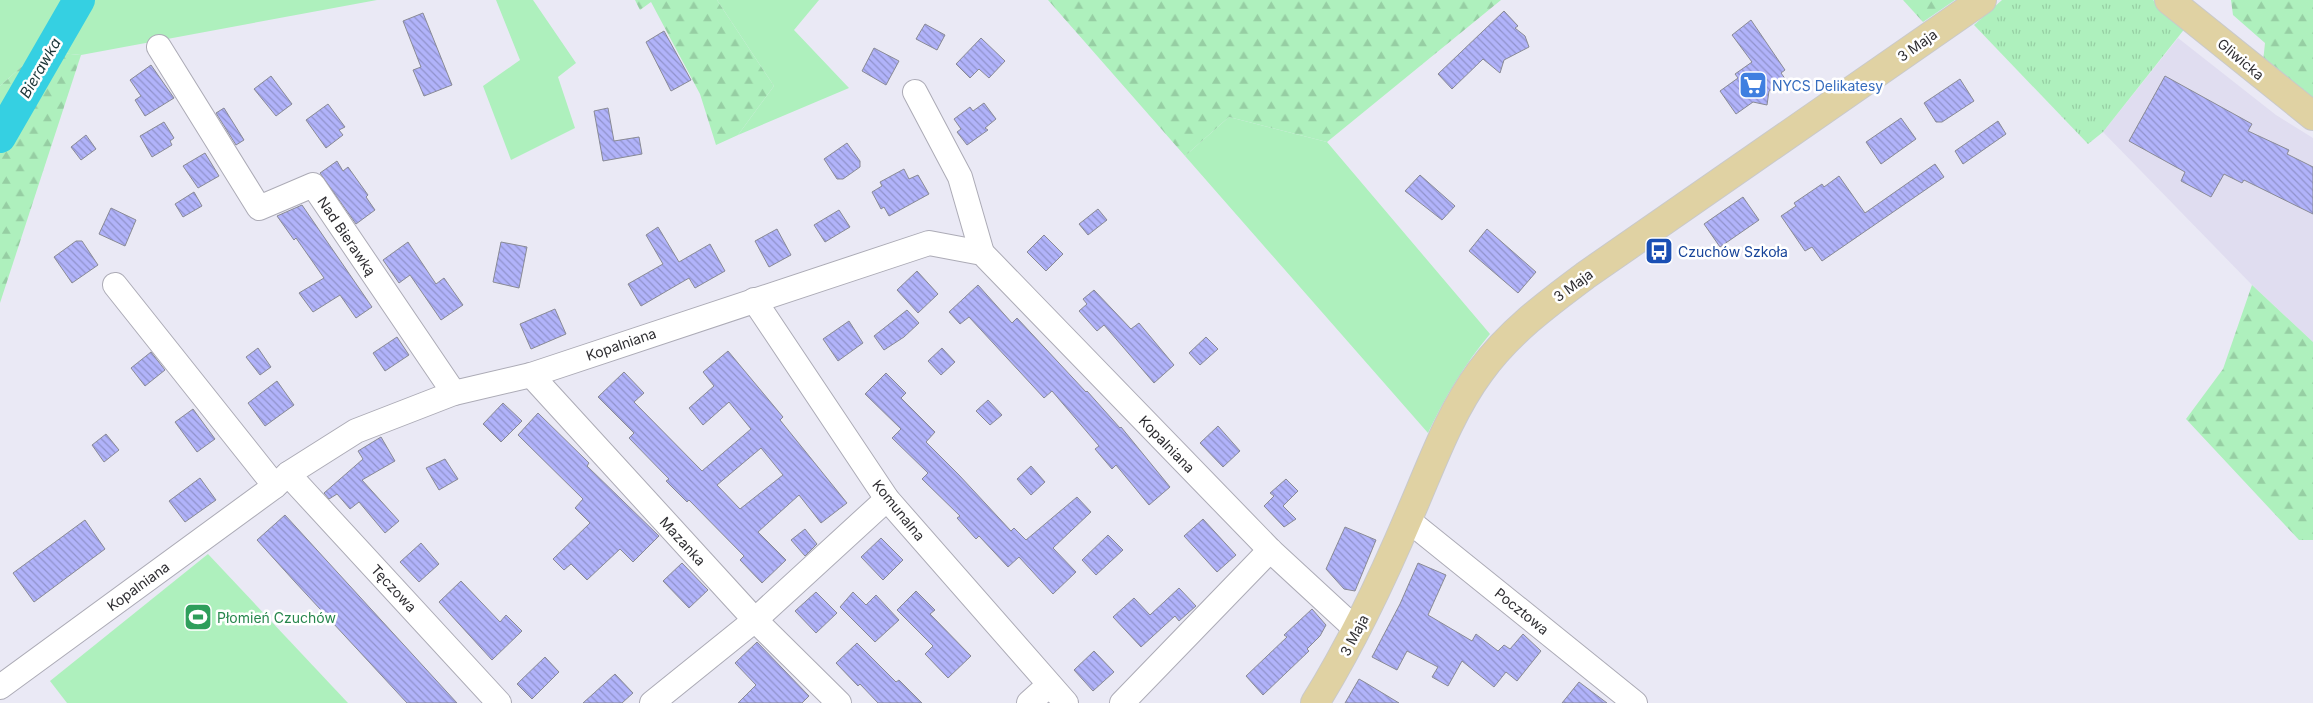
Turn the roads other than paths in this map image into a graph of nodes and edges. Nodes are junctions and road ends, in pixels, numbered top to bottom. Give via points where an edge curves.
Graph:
1 (1982, 0) edge
2 (2169, 0) edge
3 (159, 47) dead end
4 (915, 92) dead end
5 (2313, 116) edge
6 (982, 253) junction
7 (116, 285) dead end
8 (754, 300) junction
9 (531, 375) junction
10 (454, 393) junction
11 (282, 480) junction
12 (888, 499) junction
13 (1408, 520) junction
14 (1270, 550) junction
15 (755, 620) junction
16 (1358, 628) junction
17 (1049, 685) junction
18 (0, 687) edge
19 (499, 703) edge
20 (652, 703) edge
21 (839, 703) edge
22 (1029, 703) edge
23 (1066, 703) edge
24 (1122, 703) edge
25 (1315, 703) edge
26 (1635, 703) edge

1 - 13 main road, 3 Maja via 1532,316 1495,352 1467,392 1446,431
2 - 5 main road, Gliwicka
3 - 10 street, Nad Bierawką via 259,208 313,185
4 - 6 street, Kopalniana via 960,177
6 - 8 street, Kopalniana via 928,243
6 - 14 street, Kopalniana
7 - 11 street
8 - 9 street, Kopalniana
8 - 12 street, Komunalna
9 - 10 street, Kopalniana
9 - 15 street, Mazanka
10 - 11 street, Kopalniana via 356,431
11 - 18 street, Kopalniana
11 - 19 street, Tęczowa
12 - 15 street
12 - 17 street, Komunalna
13 - 16 main road, 3 Maja
13 - 26 street, Pocztowa
14 - 16 street, Kopalniana
14 - 24 street
15 - 20 street
15 - 21 street, Mazanka
16 - 25 main road, 3 Maja
17 - 22 street
17 - 23 street, Komunalna

